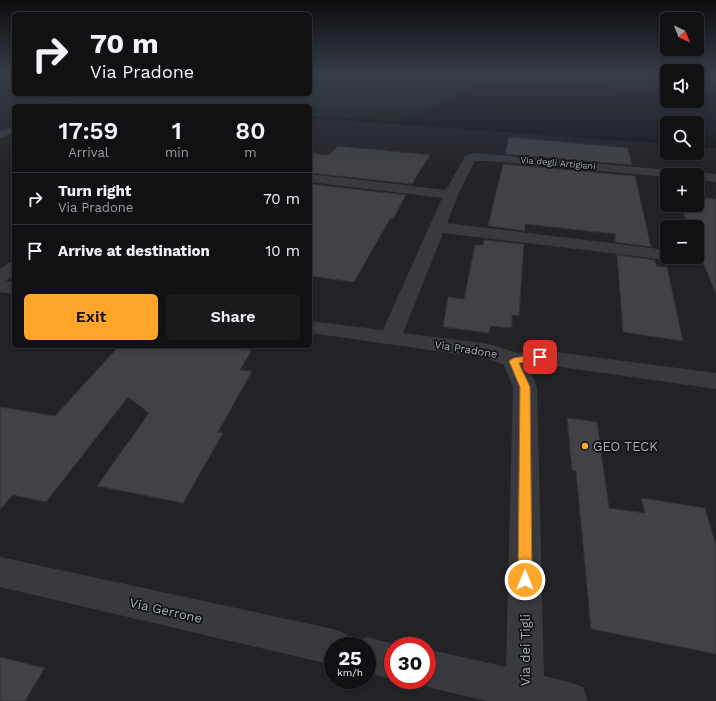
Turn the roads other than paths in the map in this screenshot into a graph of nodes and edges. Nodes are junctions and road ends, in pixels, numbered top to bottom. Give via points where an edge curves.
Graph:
1 (12, 130) edge
2 (0, 135) edge
3 (660, 173) edge
4 (704, 177) edge
5 (312, 178) edge
6 (716, 178) edge
7 (451, 195) junction
8 (437, 227) junction
9 (660, 254) edge
10 (12, 268) edge
11 (0, 277) edge
12 (0, 286) edge
13 (12, 288) edge
14 (312, 327) edge
15 (390, 338) junction
16 (514, 361) junction
17 (716, 381) edge
18 (0, 572) edge
19 (324, 645) edge
20 (436, 671) edge
21 (525, 696) edge
22 (569, 701) edge

1 - 2 street
3 - 7 street, Via degli Artigiani via 479,157 470,159 467,163
4 - 6 street
5 - 7 street
7 - 8 street, Via degli Artigiani
8 - 9 street
8 - 15 street, Via degli Artigiani
10 - 11 street
12 - 13 street
14 - 15 street, Via Pradone
15 - 16 street, Via Pradone via 489,351
16 - 17 street via 540,357
16 - 21 street, Via dei Tigli via 525,387
18 - 19 street, Via Gerrone
20 - 21 street
21 - 22 street

